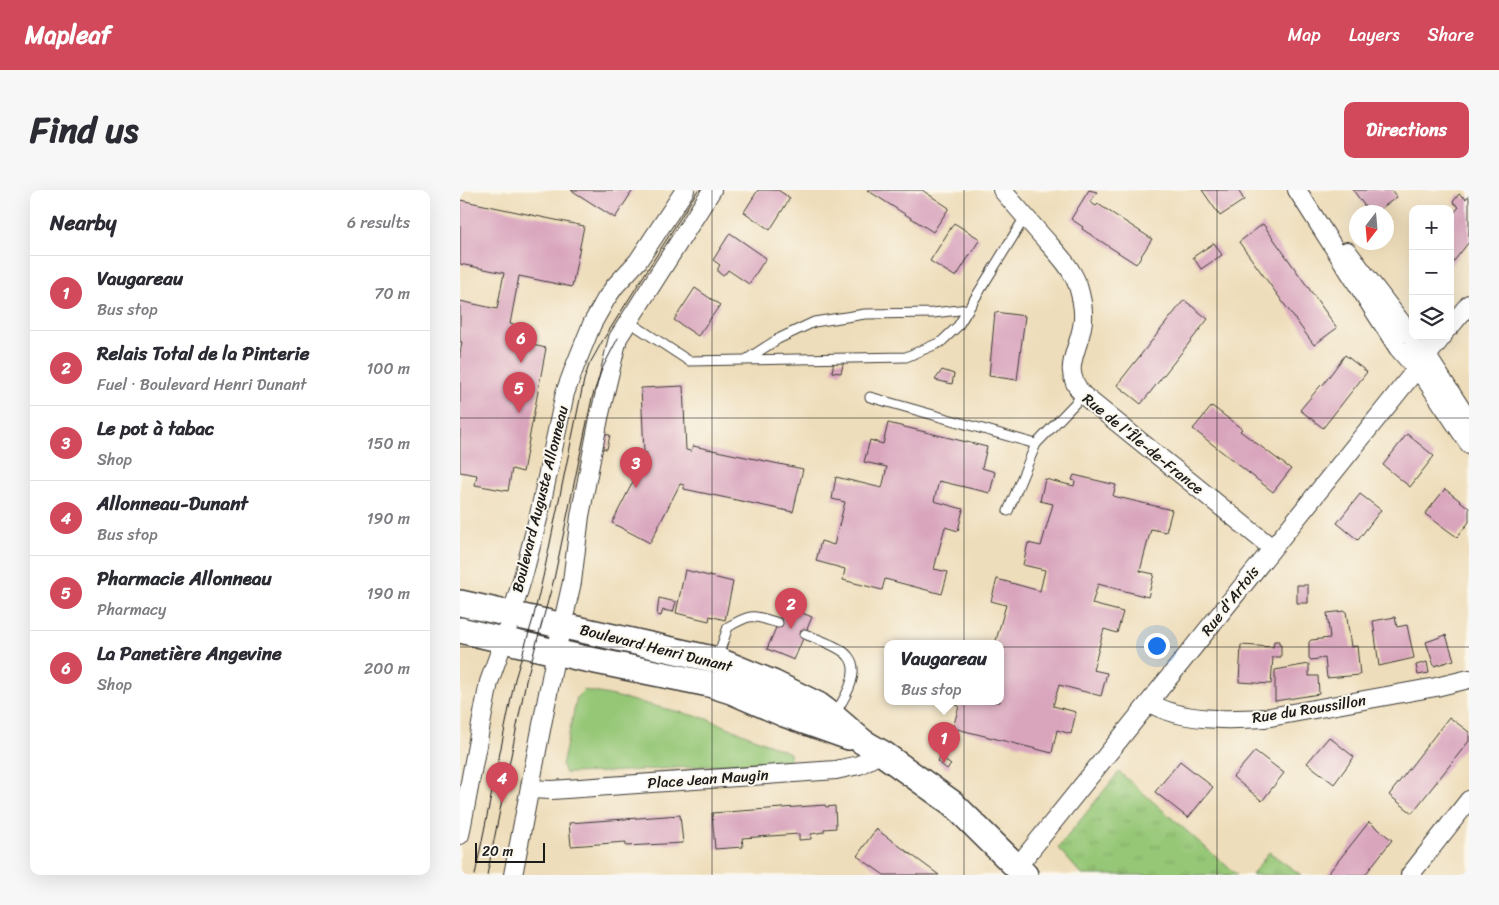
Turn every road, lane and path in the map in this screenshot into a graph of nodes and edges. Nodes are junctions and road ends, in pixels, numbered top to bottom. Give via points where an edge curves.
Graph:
1 (685, 190) edge
2 (712, 190) edge
3 (1002, 190) edge
4 (1299, 193) edge
5 (1025, 216) junction
6 (1469, 304) edge
7 (968, 309) junction
8 (628, 321) junction
9 (1454, 322) edge
10 (1440, 340) edge
11 (746, 360) junction
12 (1421, 362) junction
13 (1082, 395) junction
14 (870, 397) dead end
15 (1469, 421) edge
16 (1036, 444) junction
17 (1469, 444) edge
18 (1008, 511) dead end
19 (1272, 548) junction
20 (460, 602) edge
21 (512, 614) junction
22 (778, 623) dead end
23 (563, 626) junction
24 (460, 630) edge
25 (805, 634) dead end
26 (504, 640) junction
27 (556, 652) junction
28 (717, 660) junction
29 (1469, 679) edge
30 (1150, 703) junction
31 (830, 723) junction
32 (873, 748) junction
33 (530, 789) junction
34 (1469, 800) edge
35 (460, 835) edge
36 (1021, 871) edge
37 (513, 875) edge
38 (1410, 875) edge

1 - 21 street, Boulevard Auguste Allonneau via 638,260 615,286 592,324 565,393 539,516
2 - 8 street
3 - 5 street, Rue de l'Île-de-France
4 - 12 street via 1398,348
5 - 7 lane
5 - 13 street, Rue de l'Île-de-France via 1068,265 1078,286 1083,307 1082,326 1071,376
6 - 9 street
7 - 11 lane via 865,314 814,322 778,339
7 - 11 lane via 958,326 941,342 906,357
8 - 11 lane via 689,361
8 - 23 street via 618,338 599,418
10 - 12 street, Rue d'Artois
12 - 15 street
12 - 17 street via 1433,391
12 - 19 street, Rue d'Artois
13 - 16 lane
13 - 19 street, Rue de l'Île-de-France
14 - 16 lane
16 - 18 lane
19 - 30 street, Rue d'Artois
20 - 21 street, Boulevard Henri Dunant
21 - 23 street, Boulevard Henri Dunant
21 - 26 street, Boulevard Auguste Allonneau
22 - 28 lane via 754,616 741,619 728,627
23 - 27 street
23 - 28 street, Boulevard Henri Dunant
24 - 26 street, Boulevard Henri Dunant
25 - 31 lane via 848,656 852,668 853,679
26 - 27 street, Boulevard Henri Dunant
26 - 35 street, Boulevard Auguste Allonneau via 489,682
27 - 31 street, Boulevard Henri Dunant via 710,684 784,714
27 - 33 street
28 - 31 street, Boulevard Henri Dunant via 818,705
29 - 30 street, Rue du Roussillon via 1265,718 1181,715 1163,711
30 - 36 street, Rue d'Artois
31 - 32 street, Boulevard Henri Dunant
32 - 33 street, Place Jean Maugin via 859,765 836,770
32 - 36 street, Boulevard Henri Dunant via 952,803
33 - 37 street
34 - 38 street

